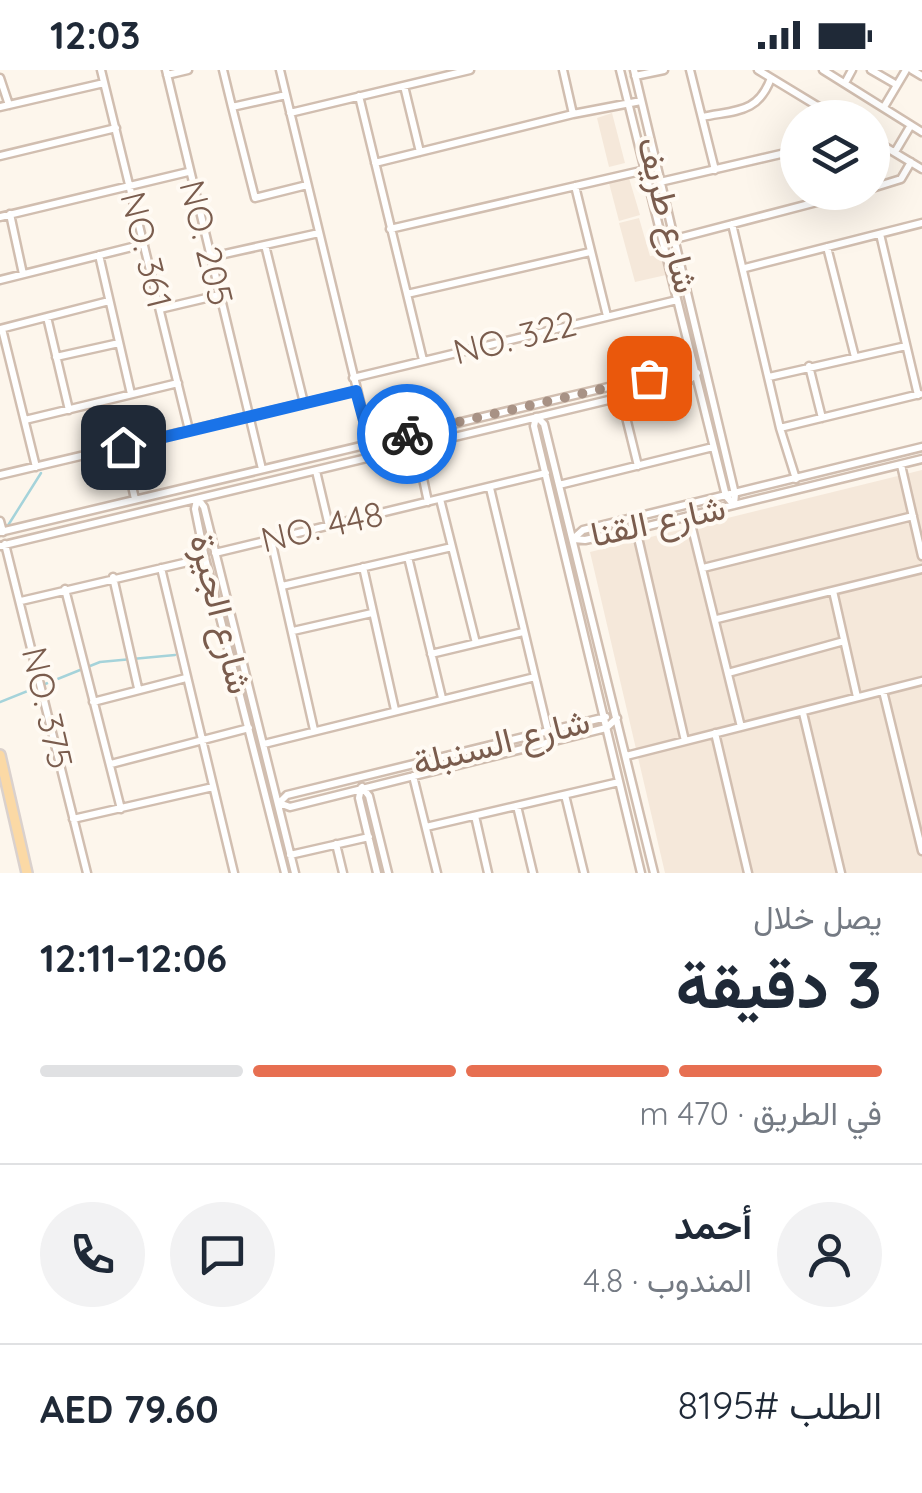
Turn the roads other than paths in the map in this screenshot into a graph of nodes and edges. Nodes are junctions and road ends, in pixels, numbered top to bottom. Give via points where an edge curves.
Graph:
1 (101, 70) edge
2 (188, 70) edge
3 (223, 70) edge
4 (280, 70) edge
5 (470, 70) edge
6 (563, 70) edge
7 (620, 70) edge
8 (664, 70) edge
9 (690, 70) edge
10 (758, 70) edge
11 (822, 70) edge
12 (852, 70) edge
13 (870, 70) edge
14 (909, 70) edge
15 (166, 72) edge
16 (635, 73) edge
17 (922, 76) edge
18 (0, 78) edge
19 (771, 78) junction
20 (104, 82) junction
21 (845, 83) junction
22 (897, 85) junction
23 (404, 86) junction
24 (286, 95) junction
25 (360, 96) junction
26 (807, 100) edge
27 (873, 100) edge
28 (888, 100) edge
29 (641, 101) junction
30 (628, 104) junction
31 (4, 106) edge
32 (232, 107) junction
33 (890, 111) edge
34 (290, 113) junction
35 (574, 114) junction
36 (702, 118) junction
37 (911, 125) junction
38 (116, 128) junction
39 (922, 132) edge
40 (890, 149) edge
41 (420, 152) junction
42 (894, 152) junction
43 (780, 154) edge
44 (0, 156) edge
45 (375, 162) junction
46 (911, 162) junction
47 (922, 169) edge
48 (646, 170) junction
49 (715, 170) junction
50 (188, 172) junction
51 (660, 182) junction
52 (890, 182) edge
53 (307, 185) junction
54 (575, 185) junction
55 (130, 186) junction
56 (786, 210) edge
57 (10, 214) junction
58 (0, 216) edge
59 (732, 224) junction
60 (922, 224) edge
61 (390, 229) junction
62 (319, 233) junction
63 (880, 234) junction
64 (675, 239) junction
65 (144, 244) junction
66 (265, 245) junction
67 (827, 247) junction
68 (590, 252) junction
69 (98, 255) junction
70 (211, 257) junction
71 (745, 268) junction
72 (23, 274) junction
73 (0, 280) edge
74 (407, 294) junction
75 (219, 296) junction
76 (676, 300) junction
77 (109, 301) junction
78 (160, 309) junction
79 (606, 316) junction
80 (47, 317) junction
81 (1, 329) edge
82 (119, 342) junction
83 (906, 346) junction
84 (56, 357) junction
85 (855, 357) junction
86 (422, 360) junction
87 (809, 367) junction
88 (697, 374) junction
89 (769, 377) junction
90 (353, 378) junction
91 (178, 383) junction
92 (356, 391) junction
93 (132, 394) junction
94 (920, 394) edge
95 (621, 396) junction
96 (304, 403) junction
97 (68, 410) junction
98 (249, 416) junction
99 (536, 416) junction
100 (822, 418) junction
101 (25, 420) junction
102 (780, 428) junction
103 (190, 430) junction
104 (370, 443) junction
105 (416, 446) junction
106 (123, 447) junction
107 (713, 447) junction
108 (922, 447) edge
109 (922, 460) edge
110 (900, 465) junction
111 (638, 466) junction
112 (36, 468) junction
113 (262, 470) junction
114 (316, 471) junction
115 (546, 472) junction
116 (0, 476) edge
117 (796, 479) junction
118 (559, 485) junction
119 (490, 488) junction
120 (735, 494) junction
121 (726, 496) junction
122 (198, 499) junction
123 (440, 499) junction
124 (134, 500) junction
125 (428, 502) junction
126 (734, 505) junction
127 (689, 516) junction
128 (913, 516) junction
129 (0, 521) edge
130 (328, 526) junction
131 (636, 529) junction
132 (1, 532) edge
133 (572, 539) junction
134 (271, 540) junction
135 (3, 545) edge
136 (452, 547) junction
137 (215, 553) junction
138 (922, 556) edge
139 (205, 558) junction
140 (408, 558) junction
141 (162, 568) junction
142 (363, 568) junction
143 (703, 568) junction
144 (922, 569) edge
145 (113, 577) junction
146 (282, 586) junction
147 (65, 589) junction
148 (833, 591) junction
149 (22, 600) junction
150 (372, 613) junction
151 (717, 619) junction
152 (292, 631) junction
153 (523, 632) junction
154 (844, 641) junction
155 (476, 643) junction
156 (431, 654) junction
157 (728, 674) junction
158 (534, 677) junction
159 (186, 678) junction
160 (922, 682) edge
161 (138, 688) junction
162 (884, 691) junction
163 (857, 697) junction
164 (442, 698) junction
165 (93, 702) junction
166 (395, 710) junction
167 (803, 713) junction
168 (603, 716) junction
169 (618, 718) junction
170 (741, 727) junction
171 (249, 728) junction
172 (606, 728) junction
173 (314, 730) junction
174 (548, 731) junction
175 (715, 734) junction
176 (200, 739) junction
177 (685, 741) junction
178 (264, 744) junction
179 (0, 755) edge
180 (626, 756) junction
181 (110, 764) junction
182 (414, 776) junction
183 (619, 782) junction
184 (213, 787) junction
185 (362, 787) junction
186 (565, 795) junction
187 (279, 803) junction
188 (517, 806) junction
189 (121, 808) junction
190 (475, 816) junction
191 (73, 819) junction
192 (426, 827) junction
193 (368, 837) junction
194 (336, 844) junction
195 (922, 850) edge
196 (290, 855) junction
197 (27, 873) edge
198 (87, 873) edge
199 (234, 873) edge
200 (285, 873) edge
201 (295, 873) edge
202 (343, 873) edge
203 (377, 873) edge
204 (388, 873) edge
205 (437, 873) edge
206 (488, 873) edge
207 (533, 873) edge
208 (584, 873) edge
209 (641, 873) edge
210 (654, 873) edge
211 (748, 873) edge
212 (841, 873) edge

1 - 20 street, NO. 361
2 - 15 street
3 - 32 street
4 - 24 street
5 - 23 street
6 - 35 street
7 - 30 street, شارع طريف
8 - 16 street
9 - 36 street
10 - 19 street
11 - 21 street
12 - 21 street
13 - 22 street
14 - 17 street
14 - 22 street
15 - 50 street, NO. 205
16 - 29 street, شارع طريف
18 - 31 street
19 - 26 street
19 - 36 street via 752,106
20 - 31 street
20 - 38 street, NO. 361
21 - 27 street
22 - 28 street
23 - 25 street
23 - 41 street
24 - 32 street
24 - 34 street
25 - 34 street
25 - 45 street
29 - 30 street
29 - 51 street, شارع طريف
30 - 35 street
30 - 48 street, شارع طريف
32 - 53 street via 255,198
33 - 37 street
34 - 53 street
35 - 41 street
36 - 49 street
37 - 39 street
37 - 42 street
38 - 44 street
38 - 55 street, NO. 361
40 - 42 street
41 - 45 street
42 - 46 street
43 - 49 street
45 - 61 street
46 - 47 street
46 - 52 street via 901,179
48 - 54 street
48 - 76 street, شارع طريف
49 - 51 street
50 - 55 street
50 - 70 street, NO. 205
51 - 64 street, شارع طريف
53 - 62 street
54 - 61 street
54 - 68 street
55 - 57 street
55 - 65 street, NO. 361
56 - 59 street
57 - 58 street
57 - 72 street
59 - 64 street
59 - 71 street
60 - 63 street
61 - 74 street
62 - 66 street
62 - 90 street
63 - 67 street
63 - 83 street
64 - 120 street, شارع طريف
65 - 69 street
65 - 78 street, NO. 361
66 - 70 street
66 - 96 street
67 - 71 street
67 - 85 street
68 - 74 street
68 - 79 street
69 - 72 street
69 - 77 street
70 - 75 street, NO. 205
71 - 89 street
72 - 73 street
74 - 86 street
75 - 78 street
75 - 98 street, NO. 205
76 - 79 street, NO. 322
76 - 88 street, شارع طريف
77 - 80 street
77 - 82 street
78 - 91 street, NO. 361
79 - 86 street, NO. 322
80 - 81 street
80 - 84 street
81 - 101 street
82 - 84 street
82 - 93 street
83 - 85 street
83 - 94 street
84 - 97 street
85 - 87 street
86 - 90 street, NO. 322
87 - 89 street
87 - 100 street
88 - 95 street
88 - 104 street via 684,369
88 - 107 street, شارع طريف
89 - 102 street
90 - 92 street
91 - 93 street
91 - 103 street, NO. 361
92 - 96 street
92 - 104 street
93 - 97 street
94 - 100 street
95 - 99 street
95 - 111 street
96 - 98 street
97 - 101 street
98 - 103 street
98 - 113 street, NO. 205
99 - 105 street
99 - 115 street
99 - 118 street via 544,424
100 - 102 street
101 - 112 street
102 - 117 street
103 - 106 street
104 - 113 street
105 - 114 street
105 - 125 street
106 - 112 street
106 - 124 street
107 - 111 street
107 - 121 street, شارع طريف
108 - 117 street, شارع القنا
109 - 110 street, شارع القنا
110 - 126 street, شارع القنا
110 - 128 street
111 - 118 street
112 - 116 street
113 - 124 street
114 - 122 street
114 - 130 street
115 - 119 street, NO. 448
115 - 168 street
117 - 120 street, شارع القنا
118 - 133 street
119 - 123 street, NO. 448
119 - 153 street
120 - 121 street, شارع القنا
120 - 126 street, شارع طريف
121 - 126 street, شارع طريف
121 - 133 street, شارع القنا via 582,530
122 - 135 street
122 - 137 street, شارع الجيرة
122 - 139 street, شارع الجيرة
123 - 125 street, NO. 448
123 - 136 street
124 - 132 street
125 - 130 street, NO. 448
126 - 127 street, شارع القنا
127 - 131 street, شارع القنا
127 - 143 street
128 - 138 street
128 - 143 street
129 - 132 street
130 - 134 street, NO. 448
131 - 133 street, شارع القنا
131 - 177 street
133 - 169 street
134 - 137 street, NO. 448
134 - 146 street
135 - 149 street, NO. 375
136 - 140 street
136 - 155 street
137 - 178 street, شارع الجيرة
139 - 141 street
139 - 171 street, شارع الجيرة
140 - 142 street
140 - 156 street
141 - 145 street
141 - 159 street
142 - 146 street
142 - 150 street
143 - 151 street
144 - 148 street
145 - 147 street
145 - 161 street
146 - 152 street
147 - 149 street
147 - 165 street
148 - 151 street
148 - 154 street
149 - 191 street, NO. 375
150 - 152 street
150 - 166 street
151 - 157 street
152 - 173 street
153 - 155 street
153 - 158 street
154 - 157 street
154 - 163 street
155 - 156 street
156 - 164 street
157 - 170 street
158 - 164 street
158 - 174 street
159 - 161 street
159 - 176 street
160 - 162 street
161 - 165 street
162 - 163 street
162 - 195 street
163 - 167 street
164 - 166 street
165 - 181 street
166 - 173 street
167 - 170 street
167 - 212 street
168 - 169 street, شارع السنبلة
168 - 172 street
168 - 174 street, شارع السنبلة
169 - 172 street, شارع السنبلة
169 - 180 street
170 - 175 street
171 - 176 street
171 - 200 street, شارع الجيرة
172 - 182 street, شارع السنبلة
172 - 183 street
173 - 178 street
174 - 187 street, شارع السنبلة via 287,795
175 - 177 street
175 - 211 street
176 - 181 street
176 - 184 street
177 - 180 street
178 - 187 street, شارع الجيرة
179 - 197 main road
180 - 210 street
181 - 189 street
182 - 185 street, شارع السنبلة
182 - 192 street
183 - 186 street
183 - 209 street
184 - 189 street
184 - 199 street
185 - 187 street, شارع السنبلة via 290,807
185 - 193 street
185 - 204 street
186 - 188 street
186 - 208 street
187 - 196 street, شارع الجيرة
188 - 190 street
188 - 207 street
189 - 191 street
190 - 192 street
190 - 206 street
191 - 198 street, NO. 375
192 - 205 street
193 - 194 street
193 - 203 street
194 - 196 street
194 - 202 street
196 - 201 street, شارع الجيرة

